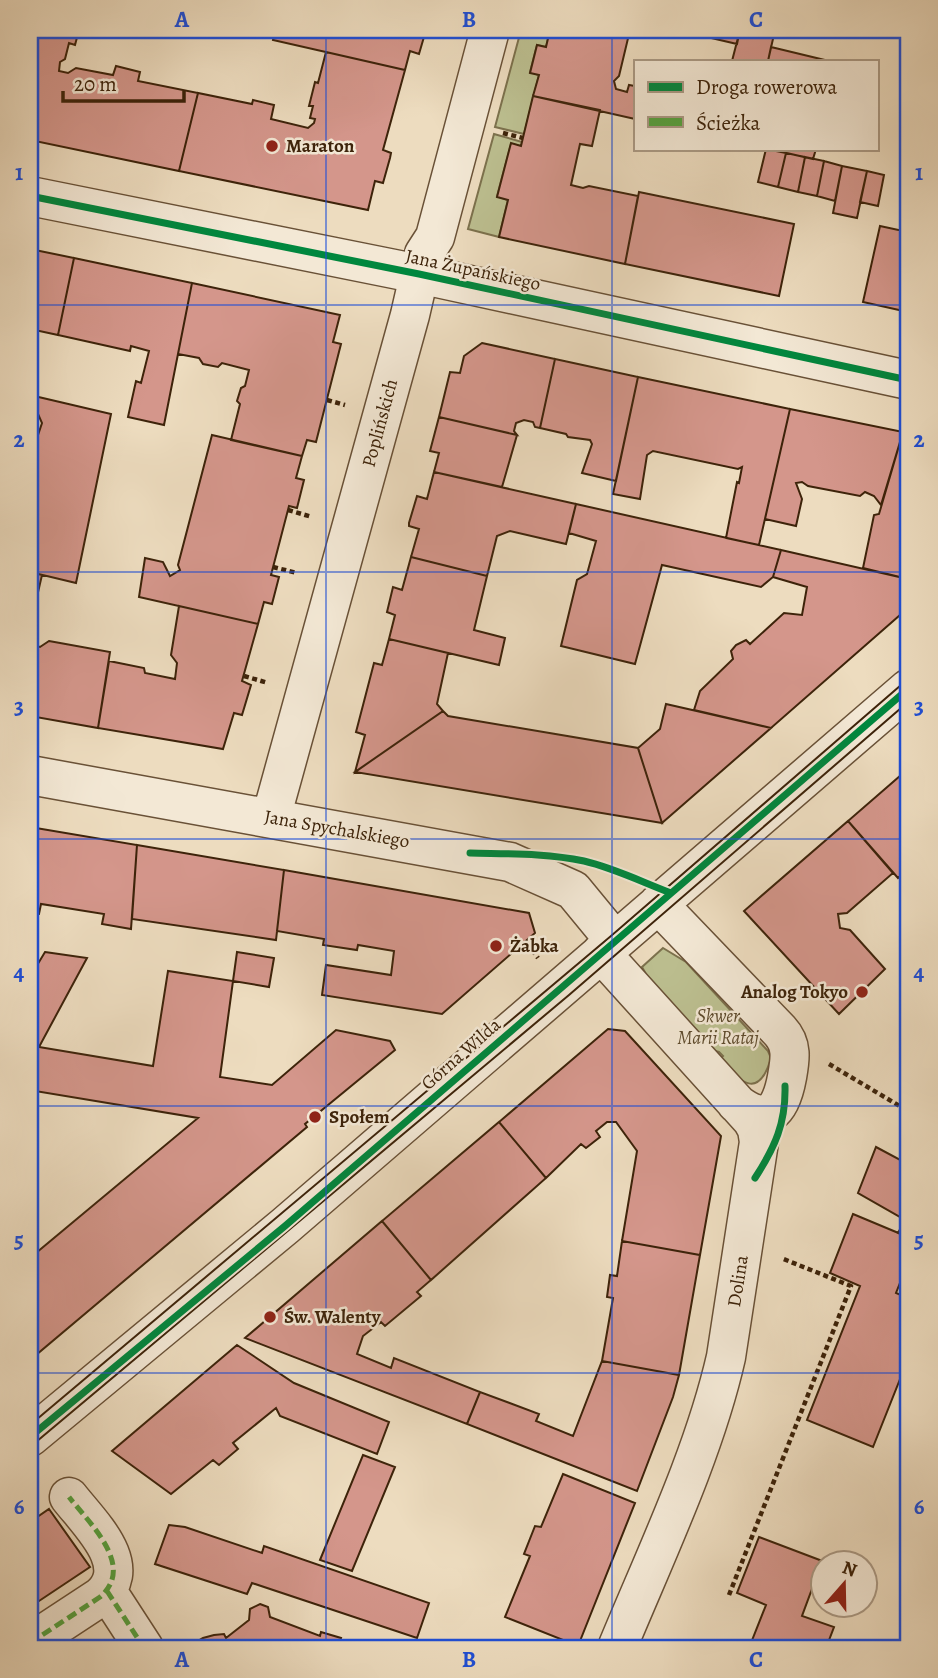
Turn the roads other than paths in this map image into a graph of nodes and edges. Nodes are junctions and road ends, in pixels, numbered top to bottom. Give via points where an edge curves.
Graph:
1 (489, 30) edge
2 (30, 196) edge
3 (419, 274) junction
4 (908, 380) edge
5 (908, 689) edge
6 (30, 775) edge
7 (271, 817) junction
8 (658, 904) junction
9 (608, 947) junction
10 (736, 1104) junction
11 (30, 1437) edge
12 (69, 1497) dead end
13 (107, 1591) junction
14 (30, 1643) edge
15 (144, 1648) edge
16 (617, 1648) edge

1 - 3 street, Poplińskich via 435,237
2 - 3 street, Jana Żupańskiego
3 - 4 street, Jana Żupańskiego
3 - 7 street, Poplińskich
5 - 8 street, Górna Wilda
6 - 7 street, Jana Spychalskiego
7 - 9 street, Jana Spychalskiego via 510,862 573,890
8 - 9 street, Górna Wilda
8 - 10 street via 784,1035 790,1050 781,1102 771,1112 754,1113
9 - 10 street, Dolina
9 - 11 street, Górna Wilda via 285,1226
10 - 16 street, Dolina via 755,1125 759,1142 726,1357 695,1454
12 - 13 street via 112,1558 114,1576
13 - 14 street
13 - 15 street

